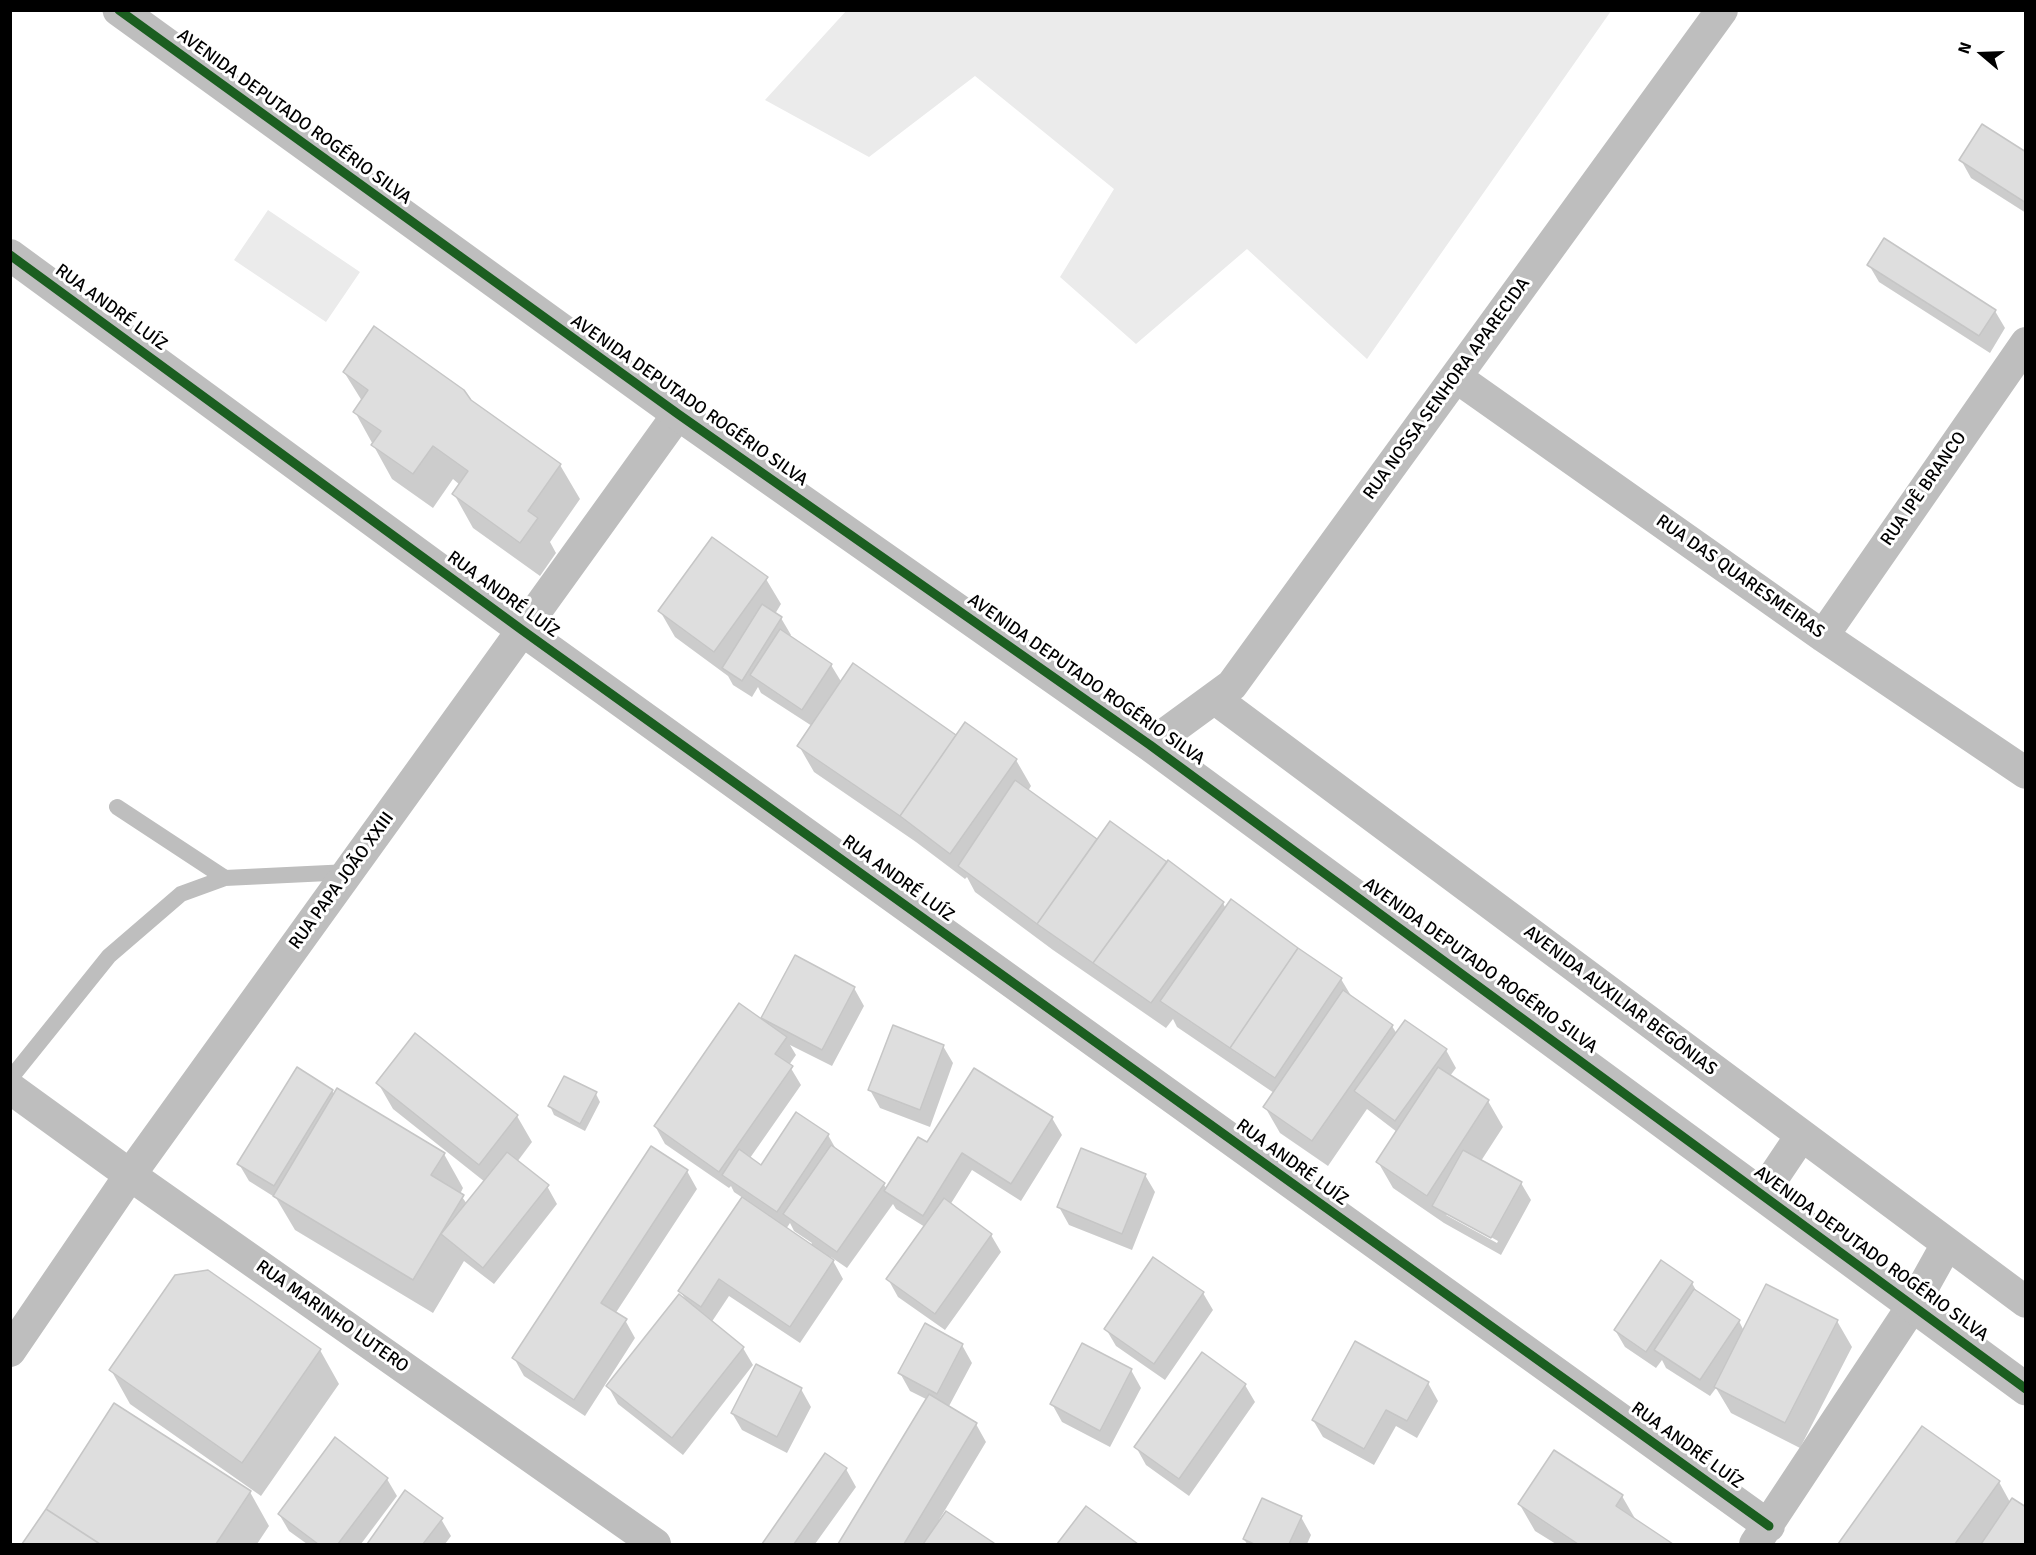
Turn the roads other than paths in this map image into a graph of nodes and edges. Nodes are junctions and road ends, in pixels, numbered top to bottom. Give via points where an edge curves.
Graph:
1 (119, 10) edge
2 (1722, 10) edge
3 (10, 255) edge
4 (2025, 343) edge
5 (1456, 377) junction
6 (678, 414) junction
7 (522, 630) junction
8 (1823, 636) junction
9 (1214, 698) junction
10 (1150, 744) junction
11 (2025, 773) edge
12 (117, 807) dead end
13 (349, 872) junction
14 (225, 878) junction
15 (10, 1079) edge
16 (10, 1088) edge
17 (1801, 1136) junction
18 (130, 1176) junction
19 (1762, 1194) junction
20 (1947, 1244) junction
21 (2025, 1302) edge
22 (1913, 1305) junction
23 (10, 1351) edge
24 (2025, 1389) edge
25 (1762, 1535) edge
26 (655, 1545) edge

1 - 6 street, AVENIDA DEPUTADO ROGÉRIO SILVA
2 - 5 street, RUA NOSSA SENHORA APARECIDA
3 - 7 street, RUA ANDRÉ LUÍZ
4 - 8 street, RUA IPÊ BRANCO
5 - 8 street, RUA DAS QUARESMEIRAS
5 - 9 street, RUA NOSSA SENHORA APARECIDA via 1232,685
6 - 7 street, RUA PAPA JOÃO XXIII
6 - 10 street, AVENIDA DEPUTADO ROGÉRIO SILVA
7 - 13 street, RUA PAPA JOÃO XXIII
7 - 25 street, RUA ANDRÉ LUÍZ
8 - 11 street, RUA DAS QUARESMEIRAS
9 - 10 street, RUA NOSSA SENHORA APARECIDA
9 - 17 street, AVENIDA AUXILIAR BEGÔNIAS
10 - 19 street, AVENIDA DEPUTADO ROGÉRIO SILVA
12 - 14 lane
13 - 14 lane
13 - 18 street, RUA PAPA JOÃO XXIII
14 - 15 lane via 181,894 109,956
16 - 18 street, RUA MARINHO LUTERO
17 - 19 street
17 - 20 street, AVENIDA AUXILIAR BEGÔNIAS
18 - 23 street, RUA PAPA JOÃO XXIII
18 - 26 street, RUA MARINHO LUTERO
19 - 22 street, AVENIDA DEPUTADO ROGÉRIO SILVA
20 - 21 street, AVENIDA AUXILIAR BEGÔNIAS
20 - 22 street
22 - 24 street, AVENIDA DEPUTADO ROGÉRIO SILVA
22 - 25 street

